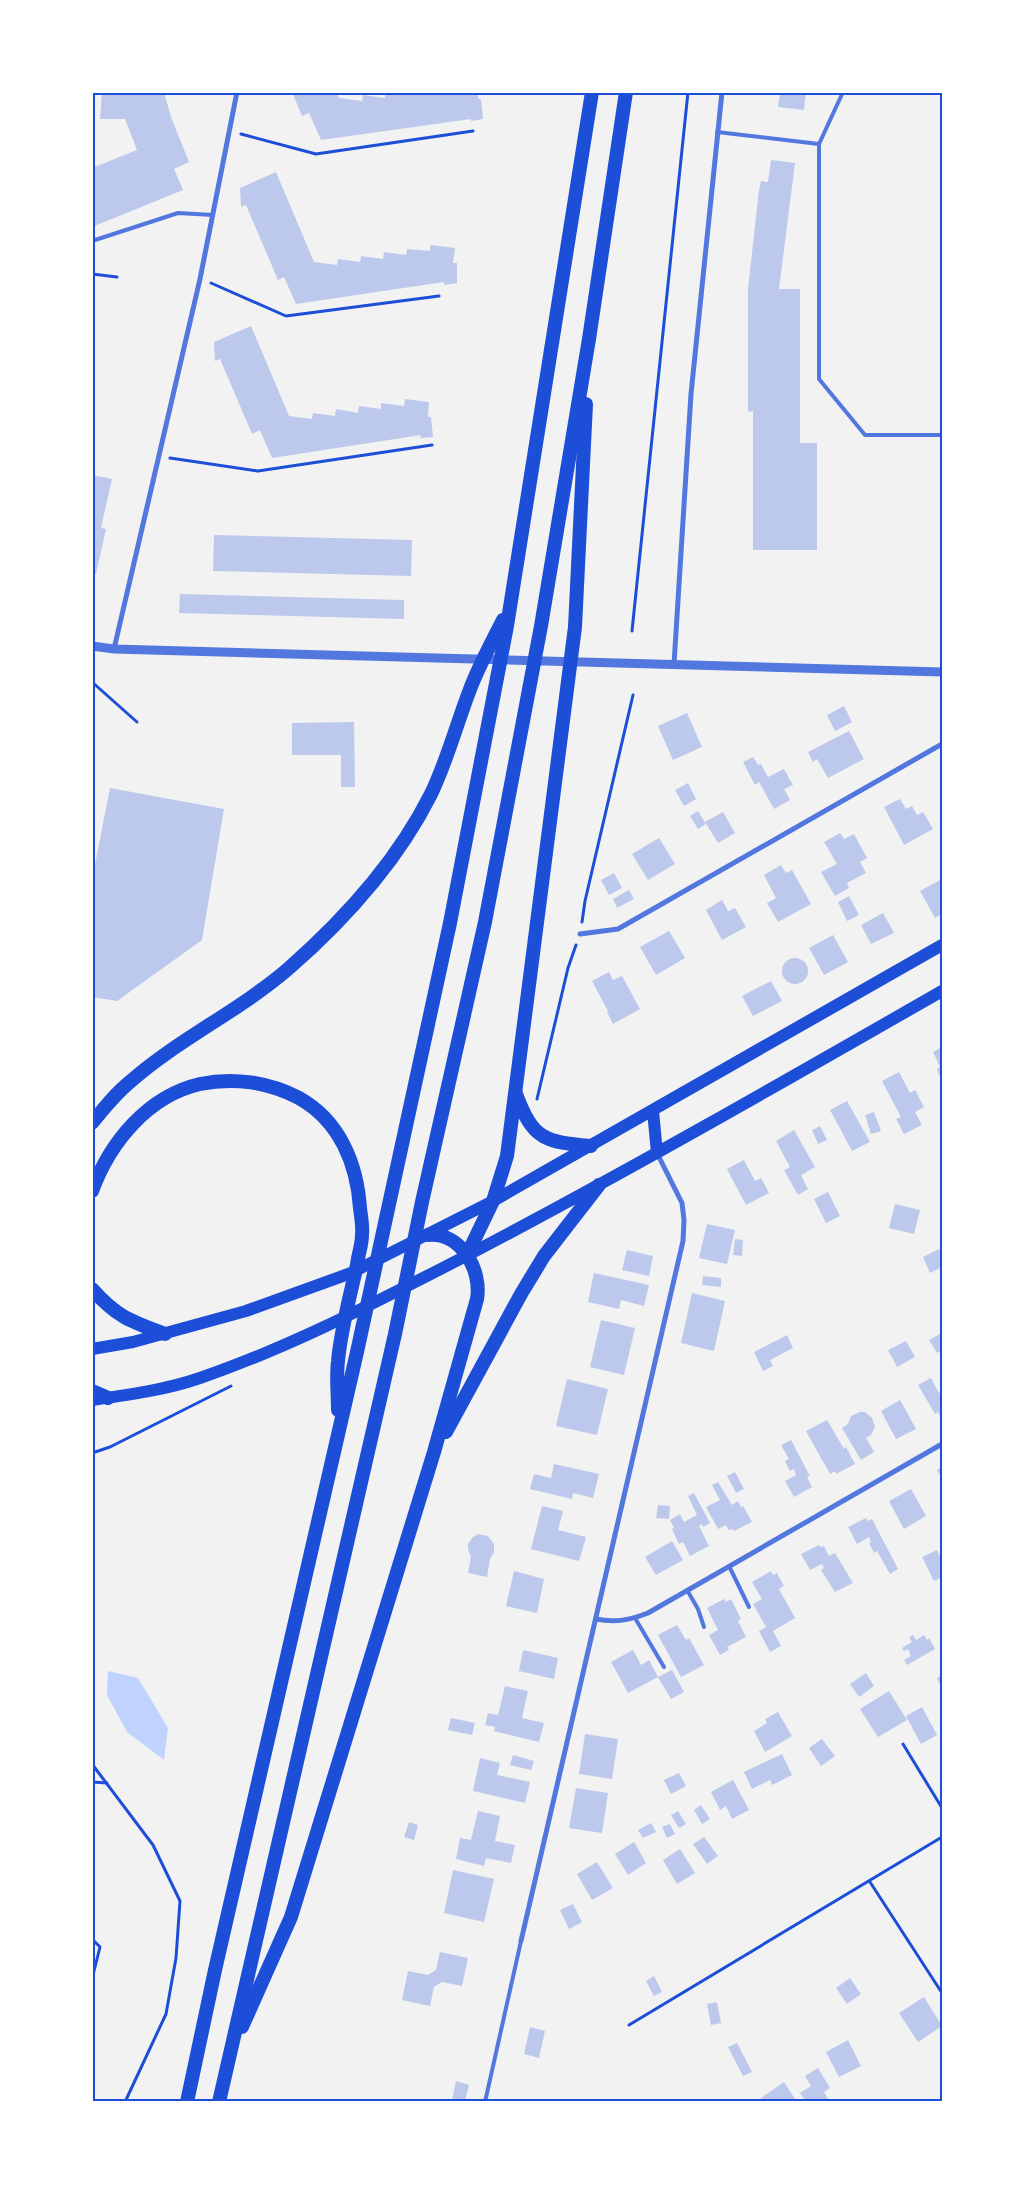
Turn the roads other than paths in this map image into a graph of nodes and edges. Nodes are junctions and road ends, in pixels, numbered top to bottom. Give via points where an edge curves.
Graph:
1 (237, 92) edge
2 (592, 92) edge
3 (626, 92) edge
4 (722, 92) edge
5 (843, 92) edge
6 (717, 132) junction
7 (819, 144) junction
8 (213, 215) junction
9 (92, 241) edge
10 (590, 339) junction
11 (942, 435) edge
12 (503, 626) junction
13 (92, 646) edge
14 (114, 649) junction
15 (674, 664) junction
16 (942, 672) edge
17 (942, 744) edge
18 (580, 934) road end
19 (942, 946) edge
20 (942, 991) edge
21 (515, 1091) junction
22 (653, 1111) junction
23 (92, 1122) edge
24 (591, 1146) junction
25 (657, 1152) junction
26 (600, 1186) junction
27 (92, 1191) edge
28 (494, 1201) junction
29 (428, 1236) junction
30 (467, 1255) junction
31 (92, 1289) edge
32 (165, 1334) junction
33 (92, 1349) edge
34 (92, 1391) edge
35 (108, 1398) junction
36 (92, 1400) edge
37 (338, 1431) junction
38 (942, 1444) edge
39 (434, 1452) junction
40 (729, 1566) junction
41 (687, 1590) junction
42 (749, 1607) dead end
43 (596, 1618) junction
44 (635, 1618) junction
45 (704, 1627) dead end
46 (664, 1667) dead end
47 (521, 1941) joint
48 (228, 2058) junction
49 (187, 2102) edge
50 (220, 2102) edge
51 (485, 2102) edge

1 - 8 street
2 - 12 highway via 510,603
3 - 10 highway
4 - 6 street
5 - 7 lane
6 - 7 lane
6 - 15 street via 691,394
7 - 11 lane via 818,379 866,435
8 - 9 lane via 178,213
8 - 14 street
10 - 21 highway via 575,627
10 - 48 highway via 530,692 485,922 396,1334
12 - 23 highway via 469,690 451,748 430,795 367,891 286,970 145,1069
12 - 37 highway via 494,691 450,922 358,1352
13 - 14 street
14 - 15 street
15 - 16 street
17 - 18 street via 618,929
19 - 22 main road
20 - 25 main road
21 - 24 highway via 530,1125 542,1137 561,1144
21 - 28 highway via 507,1156
22 - 24 main road
22 - 25 main road
24 - 28 main road
25 - 26 main road
25 - 43 street via 682,1203 682,1241
26 - 30 main road
26 - 39 highway via 544,1256 520,1294
27 - 37 highway via 123,1136 155,1103 191,1086 236,1080 259,1084 288,1092 326,1119 341,1139 357,1177 362,1234 338,1362
28 - 29 main road
28 - 30 highway
29 - 30 highway via 445,1236
29 - 32 main road via 351,1273 304,1291
30 - 35 main road via 294,1342 198,1378
30 - 39 highway via 479,1292
31 - 32 highway via 108,1307 130,1321
32 - 33 main road
34 - 35 highway
35 - 36 main road
37 - 49 highway
38 - 40 street
39 - 48 highway via 290,1917
40 - 41 street
40 - 42 lane
41 - 44 street
41 - 45 lane
43 - 44 street via 614,1621
43 - 47 street
44 - 46 lane
47 - 51 lane
48 - 50 highway

